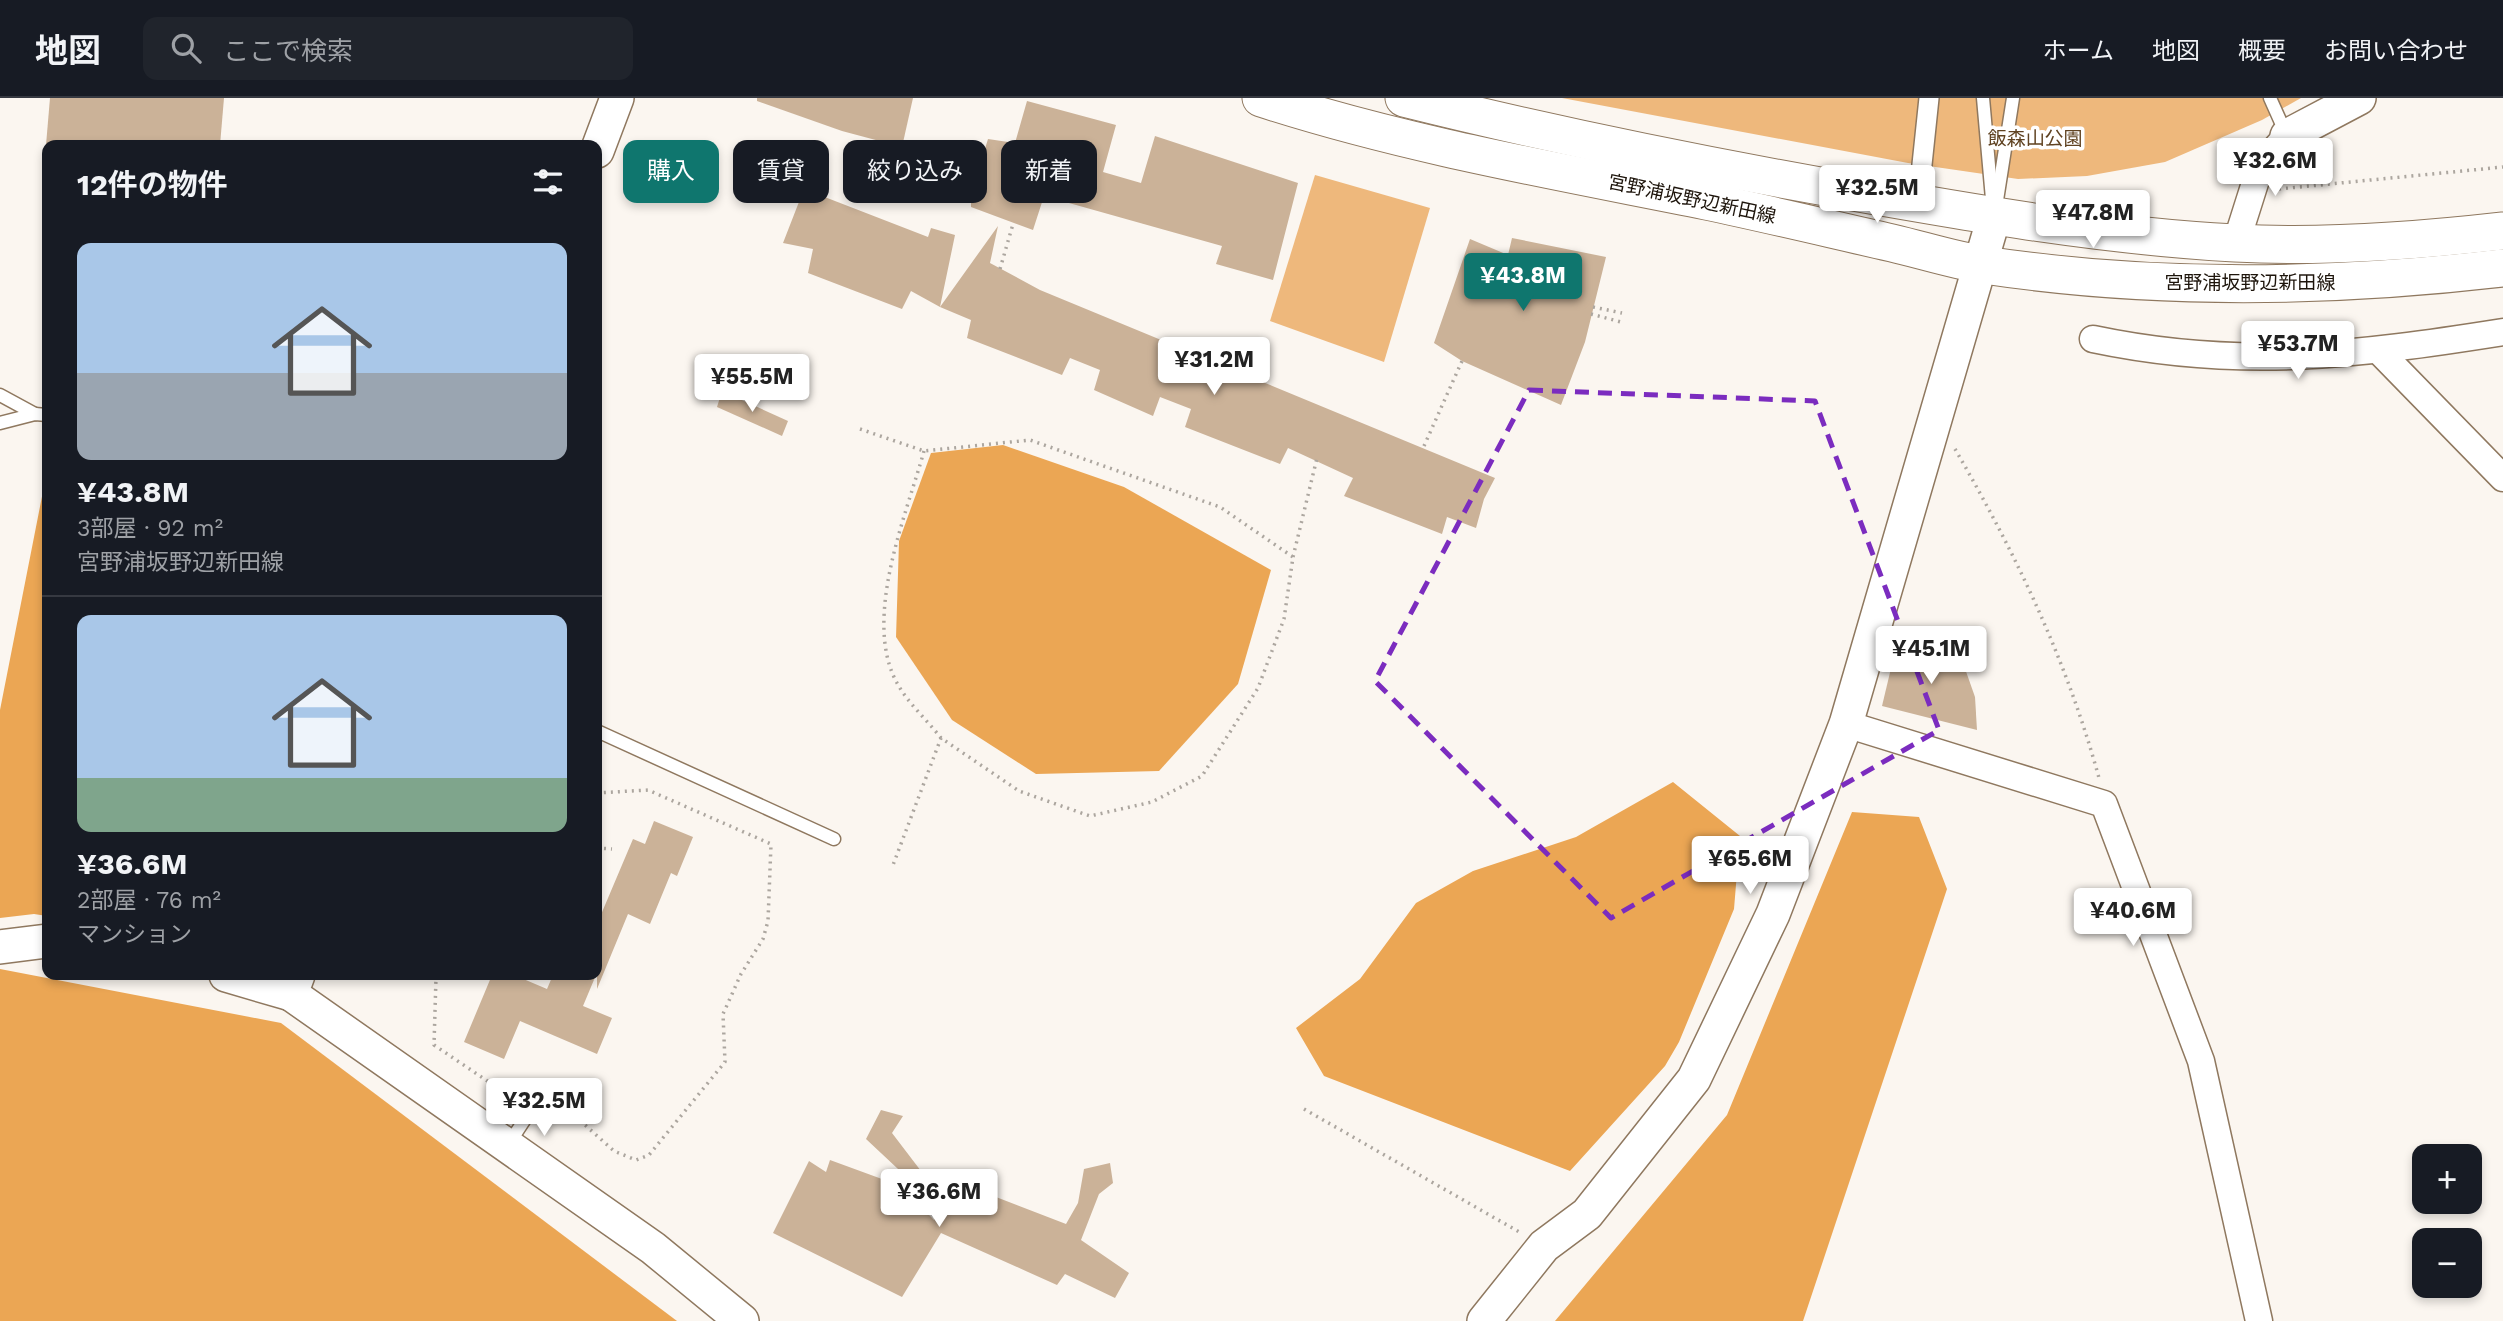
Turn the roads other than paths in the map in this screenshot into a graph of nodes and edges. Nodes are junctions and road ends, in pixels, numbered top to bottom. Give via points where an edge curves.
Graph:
1 (617, 98) edge
2 (1261, 98) edge
3 (1404, 98) edge
4 (1929, 98) edge
5 (1983, 98) edge
6 (2013, 98) edge
7 (2270, 98) edge
8 (2359, 98) edge
9 (2287, 136) junction
10 (601, 140) edge
11 (1921, 174) dead end
12 (1994, 217) junction
13 (2503, 231) edge
14 (2236, 243) junction
15 (1981, 264) junction
16 (2503, 268) edge
17 (2503, 332) edge
18 (2093, 339) dead end
19 (2380, 352) junction
20 (0, 394) edge
21 (41, 415) edge
22 (0, 423) edge
23 (2503, 478) edge
24 (1846, 724) junction
25 (602, 734) edge
26 (834, 839) dead end
27 (42, 942) edge
28 (0, 947) edge
29 (264, 980) edge
30 (294, 984) edge
31 (531, 1110) road end
32 (508, 1146) junction
33 (742, 1321) edge
34 (1484, 1321) edge
35 (2259, 1321) edge

1 - 10 street
2 - 15 main road, 宮野浦坂野辺新田線 via 1482,156 1760,212
3 - 12 main road, 宮野浦坂野辺新田線 via 1757,174
4 - 11 street
5 - 12 lane
6 - 12 lane
7 - 9 lane
8 - 9 street
9 - 14 street via 2261,164
12 - 14 main road, 宮野浦坂野辺新田線
12 - 15 street
13 - 14 main road, 宮野浦坂野辺新田線 via 2350,242
15 - 16 main road, 宮野浦坂野辺新田線 via 2099,279 2200,284 2330,282
15 - 24 street
17 - 19 street
18 - 19 street via 2214,356 2309,358
19 - 23 street
20 - 21 lane
21 - 22 lane
24 - 34 street via 1773,914 1694,1079 1587,1214 1544,1246
24 - 35 street via 2104,804 2201,1060
25 - 26 lane
27 - 28 street
29 - 30 street
30 - 32 street
31 - 32 lane
32 - 33 street via 653,1248

